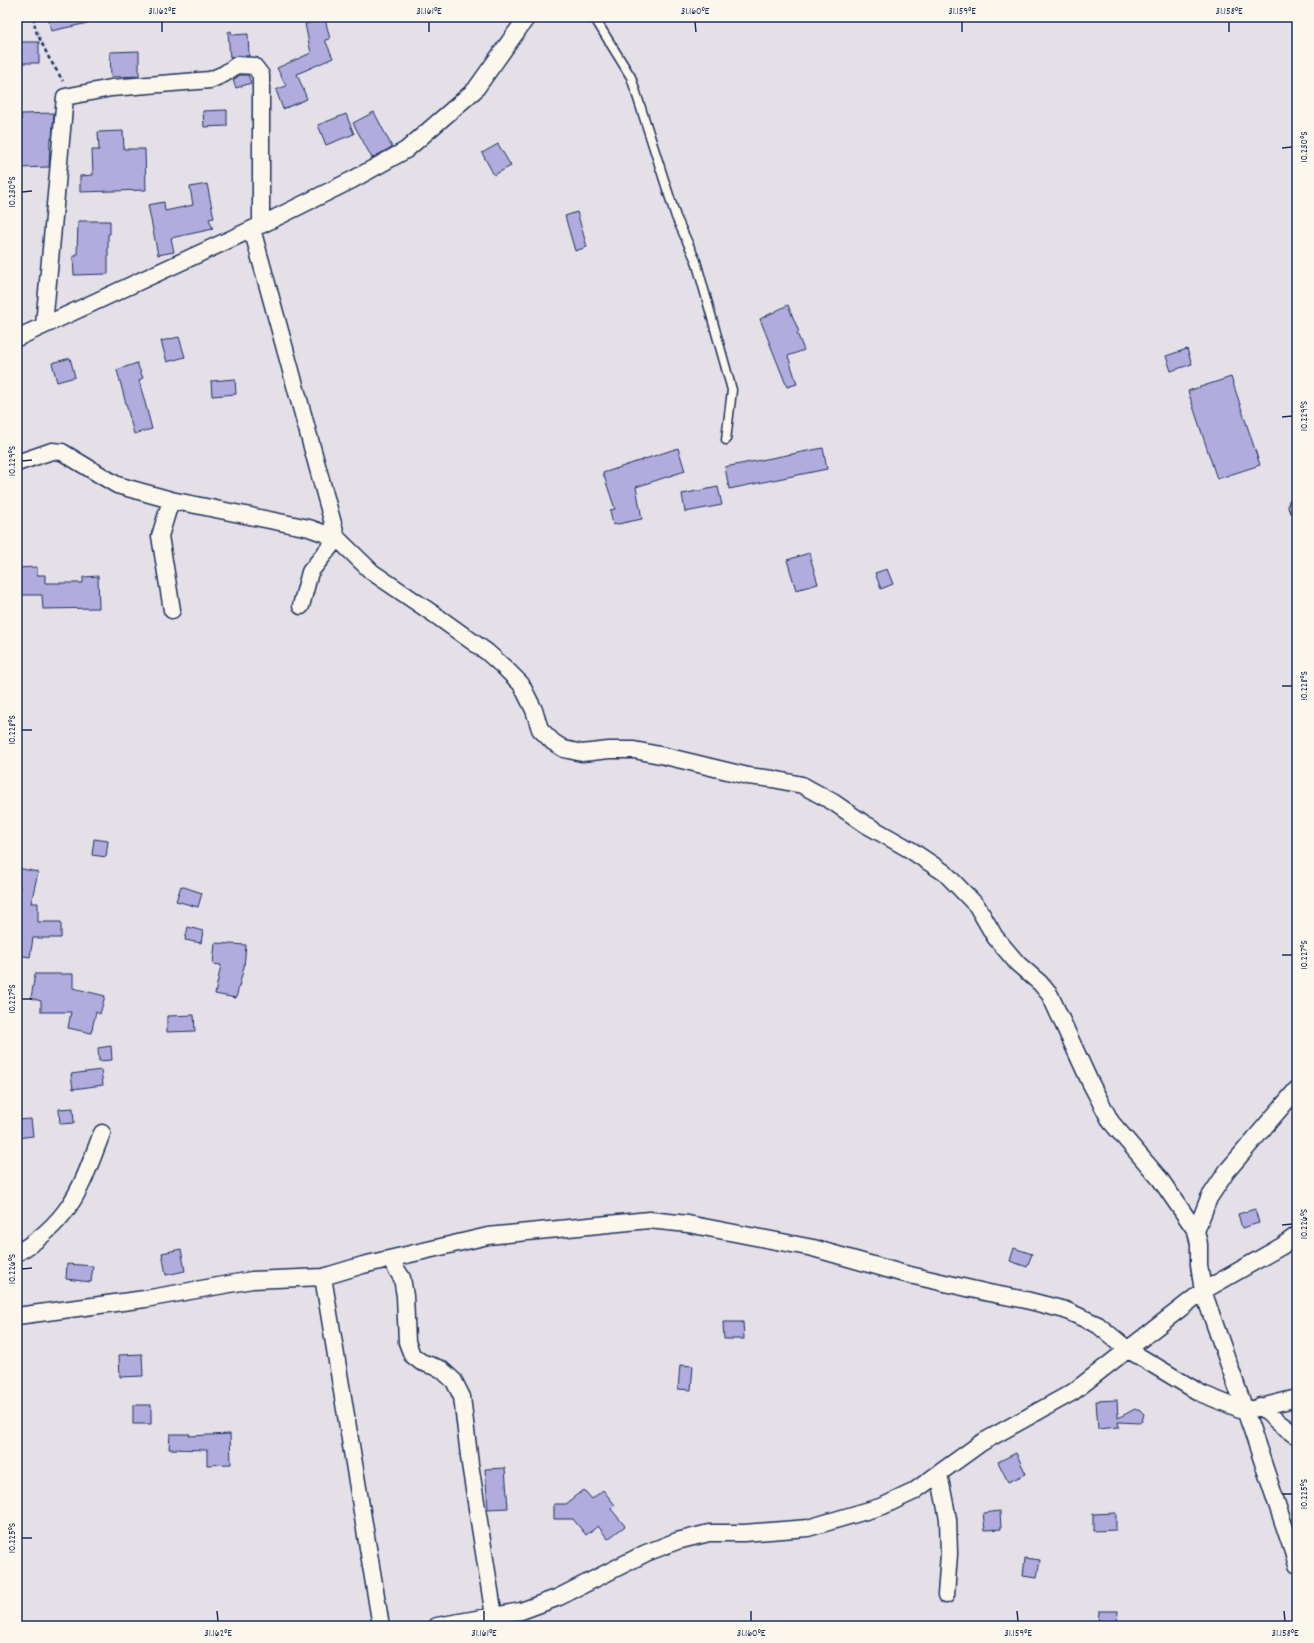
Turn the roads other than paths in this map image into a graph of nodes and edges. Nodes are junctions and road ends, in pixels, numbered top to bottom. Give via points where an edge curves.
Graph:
1 (527, 17) edge
2 (594, 17) edge
3 (256, 227) junction
4 (44, 325) junction
5 (17, 338) edge
6 (726, 440) dead end
7 (17, 463) edge
8 (171, 500) junction
9 (337, 538) junction
10 (301, 606) dead end
11 (172, 610) dead end
12 (1297, 1089) edge
13 (102, 1133) dead end
14 (1196, 1231) junction
15 (1297, 1235) edge
16 (17, 1253) edge
17 (390, 1259) junction
18 (323, 1277) junction
19 (1203, 1291) junction
20 (17, 1316) edge
21 (1127, 1349) junction
22 (1297, 1398) edge
23 (1253, 1408) junction
24 (1297, 1436) edge
25 (939, 1474) junction
26 (1297, 1564) edge
27 (946, 1595) dead end
28 (494, 1616) junction
29 (381, 1626) edge
30 (437, 1626) edge

1 - 3 street via 475,90 406,150 352,180
2 - 6 lane via 631,76 676,217 696,261 732,390
3 - 4 street
3 - 4 street via 261,75 254,66 237,65 210,80 111,88 66,97
3 - 9 street
4 - 5 street
7 - 8 street via 52,451 62,452 117,485
8 - 9 street via 309,528
8 - 11 street via 160,536
9 - 10 street via 310,572
9 - 14 street via 372,572 438,617 506,669 521,684 540,729 564,749 582,752 634,750 748,776 802,785 945,873 977,906 995,937 1050,995 1111,1122 1160,1179
12 - 14 street via 1227,1170 1209,1198
13 - 16 street via 85,1176 69,1206 47,1230
14 - 19 street
15 - 19 street
17 - 18 street
17 - 21 street via 488,1236 649,1220 688,1224 813,1248 901,1273 1065,1310 1098,1325
17 - 28 street via 402,1278 407,1342 412,1355 421,1362 441,1370 454,1381 462,1397
18 - 20 street via 252,1280 145,1299
18 - 29 street
19 - 21 street
19 - 23 street
21 - 23 street via 1200,1393
21 - 25 street via 1073,1392 982,1443
22 - 23 street
23 - 24 street
23 - 26 street
25 - 27 street via 948,1519
25 - 28 street via 913,1492 883,1506 808,1528 709,1533 677,1541 646,1553 559,1597 521,1611
28 - 30 street

